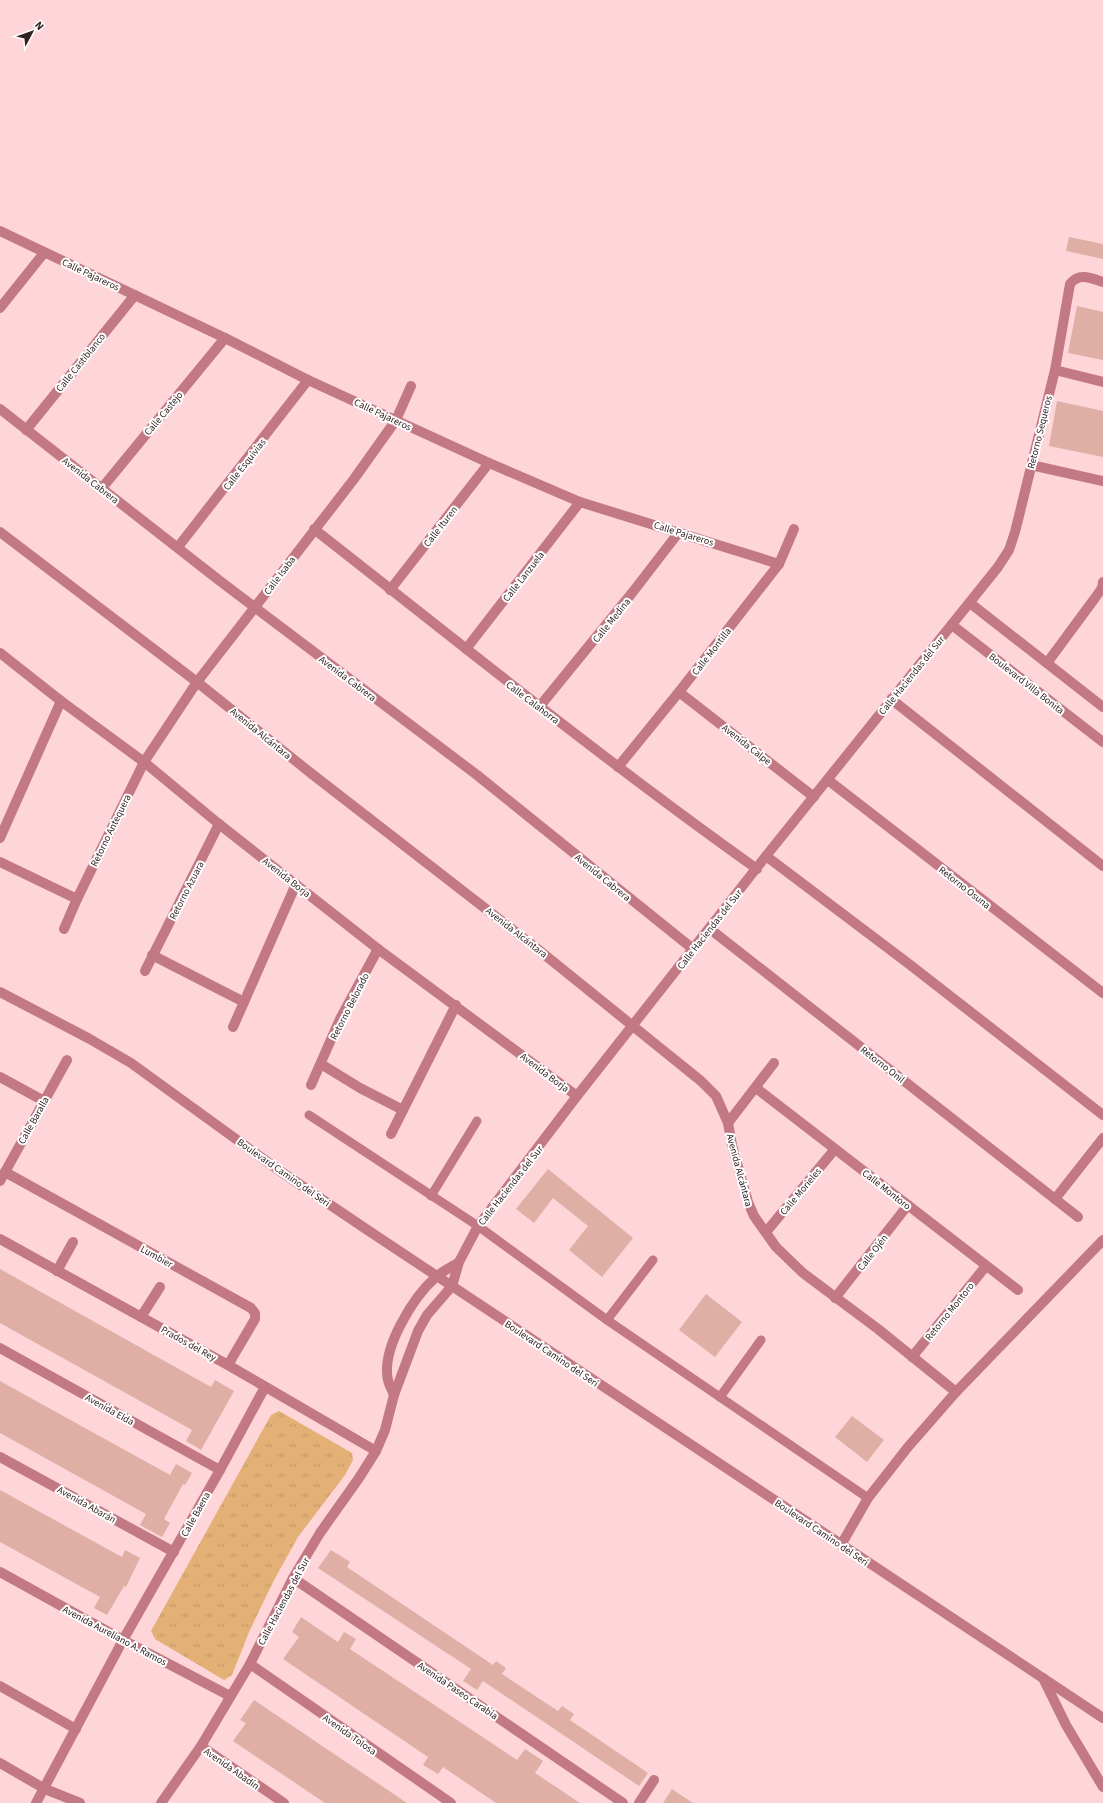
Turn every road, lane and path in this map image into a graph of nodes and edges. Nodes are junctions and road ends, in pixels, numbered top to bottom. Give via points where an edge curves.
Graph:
1 (0, 231) edge
2 (44, 253) junction
3 (1103, 282) edge
4 (135, 295) junction
5 (0, 308) edge
6 (225, 338) junction
7 (1055, 370) junction
8 (308, 380) junction
9 (1103, 382) edge
10 (411, 386) dead end
11 (0, 409) edge
12 (396, 420) junction
13 (26, 430) junction
14 (489, 463) junction
15 (1031, 465) junction
16 (1103, 481) edge
17 (102, 488) junction
18 (580, 502) junction
19 (314, 530) junction
20 (794, 530) dead end
21 (0, 532) edge
22 (679, 532) junction
23 (178, 547) junction
24 (779, 564) junction
25 (1103, 582) edge
26 (390, 590) junction
27 (970, 603) junction
28 (255, 607) junction
29 (952, 625) junction
30 (466, 649) junction
31 (0, 653) edge
32 (1047, 663) junction
33 (197, 682) junction
34 (679, 692) junction
35 (891, 699) junction
36 (61, 701) junction
37 (540, 706) junction
38 (1103, 707) edge
39 (1103, 742) edge
40 (144, 762) junction
41 (618, 767) junction
42 (828, 780) junction
43 (814, 797) junction
44 (219, 824) junction
45 (0, 838) edge
46 (766, 856) junction
47 (0, 862) edge
48 (1103, 866) edge
49 (757, 869) junction
50 (296, 884) junction
51 (77, 899) junction
52 (64, 929) dead end
53 (710, 929) junction
54 (378, 949) junction
55 (693, 949) junction
56 (152, 956) junction
57 (145, 971) dead end
58 (0, 992) edge
59 (1103, 993) edge
60 (244, 1002) junction
61 (456, 1005) junction
62 (634, 1025) junction
63 (232, 1027) dead end
64 (67, 1060) dead end
65 (774, 1063) dead end
66 (321, 1064) junction
67 (0, 1077) edge
68 (311, 1085) dead end
69 (756, 1088) junction
70 (577, 1096) junction
71 (44, 1101) junction
72 (403, 1110) junction
73 (309, 1115) dead end
74 (1103, 1115) edge
75 (477, 1121) dead end
76 (728, 1123) junction
77 (391, 1134) dead end
78 (1103, 1138) edge
79 (835, 1149) junction
80 (5, 1172) junction
81 (0, 1181) edge
82 (431, 1196) junction
83 (1056, 1199) junction
84 (908, 1205) junction
85 (1078, 1216) dead end
86 (478, 1226) junction
87 (766, 1232) junction
88 (0, 1238) edge
89 (1103, 1240) edge
90 (73, 1242) dead end
91 (652, 1260) dead end
92 (459, 1262) junction
93 (986, 1266) junction
94 (57, 1271) junction
95 (436, 1276) junction
96 (452, 1286) junction
97 (160, 1287) dead end
98 (1018, 1290) dead end
99 (835, 1298) junction
100 (141, 1317) junction
101 (607, 1320) junction
102 (762, 1340) dead end
103 (0, 1348) edge
104 (912, 1357) junction
105 (228, 1364) junction
106 (265, 1387) junction
107 (956, 1392) junction
108 (394, 1395) junction
109 (720, 1397) junction
110 (376, 1451) junction
111 (0, 1457) edge
112 (220, 1470) junction
113 (868, 1498) junction
114 (841, 1545) junction
115 (174, 1552) junction
116 (0, 1572) edge
117 (293, 1578) junction
118 (123, 1640) junction
119 (250, 1664) junction
120 (1043, 1678) junction
121 (0, 1686) edge
122 (230, 1696) junction
123 (1103, 1718) edge
124 (76, 1729) junction
125 (201, 1746) junction
126 (0, 1763) edge
127 (654, 1780) dead end
128 (1103, 1787) edge
129 (45, 1788) junction
130 (36, 1803) edge
131 (80, 1803) edge
132 (161, 1803) edge
133 (284, 1803) edge
134 (451, 1803) edge
135 (623, 1803) edge
136 (639, 1803) edge

1 - 2 street, Calle Pajareros
2 - 4 street, Calle Pajareros
2 - 5 street
3 - 7 street, Retorno Sequeros via 1082,276 1075,278 1070,284
4 - 6 street, Calle Pajareros
4 - 13 street, Calle Castiblanco
6 - 8 street, Calle Pajareros
6 - 17 street, Calle Castejo
7 - 9 street
7 - 15 street, Retorno Sequeros
8 - 12 street, Calle Pajareros
8 - 23 street, Calle Esquivias
10 - 12 street, Calle Isaba
11 - 13 street, Avenida Cabrera
12 - 14 street, Calle Pajareros
12 - 19 street, Calle Isaba
13 - 17 street, Avenida Cabrera
14 - 18 street, Calle Pajareros
14 - 26 street, Calle Ituren
15 - 16 street
15 - 27 street, Retorno Sequeros via 1009,550
17 - 23 street, Avenida Cabrera
18 - 22 street, Calle Pajareros
18 - 30 street, Calle Lanzuela
19 - 26 street, Calle Calahorra
19 - 28 street, Calle Isaba
20 - 24 street, Calle Montilla
21 - 33 street, Avenida Alcántara
22 - 24 street, Calle Pajareros
22 - 37 street, Calle Medina
23 - 28 street, Avenida Cabrera
24 - 34 street, Calle Montilla
25 - 32 street via 1095,598
26 - 30 street, Calle Calahorra
27 - 29 street, Calle Haciendas del Sur
27 - 32 street
28 - 33 street, Calle Isaba
28 - 55 street, Avenida Cabrera via 477,775
29 - 35 street, Calle Haciendas del Sur
29 - 39 street, Boulevard Villa Bonita
30 - 37 street, Calle Calahorra
31 - 36 street, Avenida Borja
32 - 38 street
33 - 40 street, Calle Isaba
33 - 62 street, Avenida Alcántara
34 - 41 street, Calle Montilla
34 - 43 street, Avenida Calpe
35 - 42 street, Calle Haciendas del Sur
35 - 48 street
36 - 40 street, Avenida Borja
36 - 45 street
37 - 41 street, Calle Calahorra
40 - 44 street, Avenida Borja
40 - 51 street, Retorno Antequera
41 - 49 street, Calle Calahorra
42 - 43 street, Calle Haciendas del Sur
42 - 59 street, Retorno Osuna
43 - 46 street, Calle Haciendas del Sur
44 - 50 street, Avenida Borja
44 - 56 street, Retorno Azuara
46 - 49 street, Calle Haciendas del Sur
46 - 74 street
47 - 51 street
49 - 53 street, Calle Haciendas del Sur
50 - 54 street, Avenida Borja
50 - 60 street
51 - 52 street, Retorno Antequera
53 - 55 street, Calle Haciendas del Sur
53 - 83 street, Retorno Onil
54 - 61 street, Avenida Borja
54 - 66 street, Retorno Belorado via 340,1019
55 - 62 street, Calle Haciendas del Sur
56 - 57 street, Retorno Azuara
56 - 60 street
58 - 95 street, Boulevard Camino del Seri via 131,1063 280,1171
60 - 63 street
61 - 70 street, Avenida Borja
61 - 72 street
62 - 70 street, Calle Haciendas del Sur
62 - 76 street, Avenida Alcántara via 701,1080 716,1096
64 - 71 street, Calle Baralla
65 - 69 street
66 - 68 street, Retorno Belorado
66 - 72 street
67 - 71 street
69 - 76 street
69 - 79 street, Calle Montoro
70 - 86 street, Calle Haciendas del Sur
71 - 80 street, Calle Baralla
72 - 77 street
73 - 82 lane
75 - 82 lane
76 - 87 street, Avenida Alcántara via 748,1202 754,1216
78 - 83 street
79 - 84 street, Calle Montoro
79 - 87 street, Calle Morieles
80 - 81 street, Calle Baralla
80 - 105 street, Lumbier via 251,1308 255,1313 255,1319
82 - 86 lane
83 - 85 street, Retorno Onil
84 - 93 street, Calle Montoro
84 - 99 street, Calle Ojén
86 - 92 street, Calle Haciendas del Sur
86 - 101 lane
87 - 99 street, Avenida Alcántara via 776,1247 803,1273
88 - 94 street, Prados del Rey
89 - 107 street
90 - 94 street
91 - 101 lane
92 - 95 street
92 - 96 street, Calle Haciendas del Sur
93 - 98 street, Calle Montoro
93 - 104 street, Retorno Montoro
94 - 100 street, Prados del Rey
95 - 96 street, Boulevard Camino del Seri
95 - 108 street via 408,1310 398,1329 387,1369 388,1381
96 - 108 street, Calle Haciendas del Sur via 427,1315 418,1331
96 - 114 street, Boulevard Camino del Seri
97 - 100 street
99 - 104 street, Avenida Alcántara
100 - 105 street, Prados del Rey
101 - 109 lane
102 - 109 lane
103 - 112 street, Avenida Elda
104 - 107 street, Avenida Alcántara
105 - 106 street, Prados del Rey
106 - 110 street, Prados del Rey
106 - 112 street, Calle Baena
107 - 113 street
108 - 110 street, Calle Haciendas del Sur via 385,1430
109 - 113 lane
110 - 117 street, Calle Haciendas del Sur via 320,1533
111 - 115 street, Avenida Abarán
112 - 115 street, Calle Baena
113 - 114 street
114 - 120 street, Boulevard Camino del Seri
115 - 118 street, Calle Baena
116 - 118 street, Avenida Aureliano A. Ramos
117 - 119 street, Calle Haciendas del Sur
117 - 135 street, Avenida Paseo Carabia
118 - 122 street, Avenida Aureliano A. Ramos
118 - 124 street, Calle Baena
119 - 122 street, Calle Haciendas del Sur
119 - 134 street, Avenida Tolosa
120 - 123 street, Boulevard Camino del Seri
120 - 128 street via 1066,1725
121 - 124 street
122 - 125 street, Calle Haciendas del Sur
124 - 129 street, Calle Baena
125 - 132 street, Calle Haciendas del Sur
125 - 133 street, Avenida Abadín
126 - 129 street
127 - 136 street
129 - 130 street, Calle Baena
129 - 131 street

